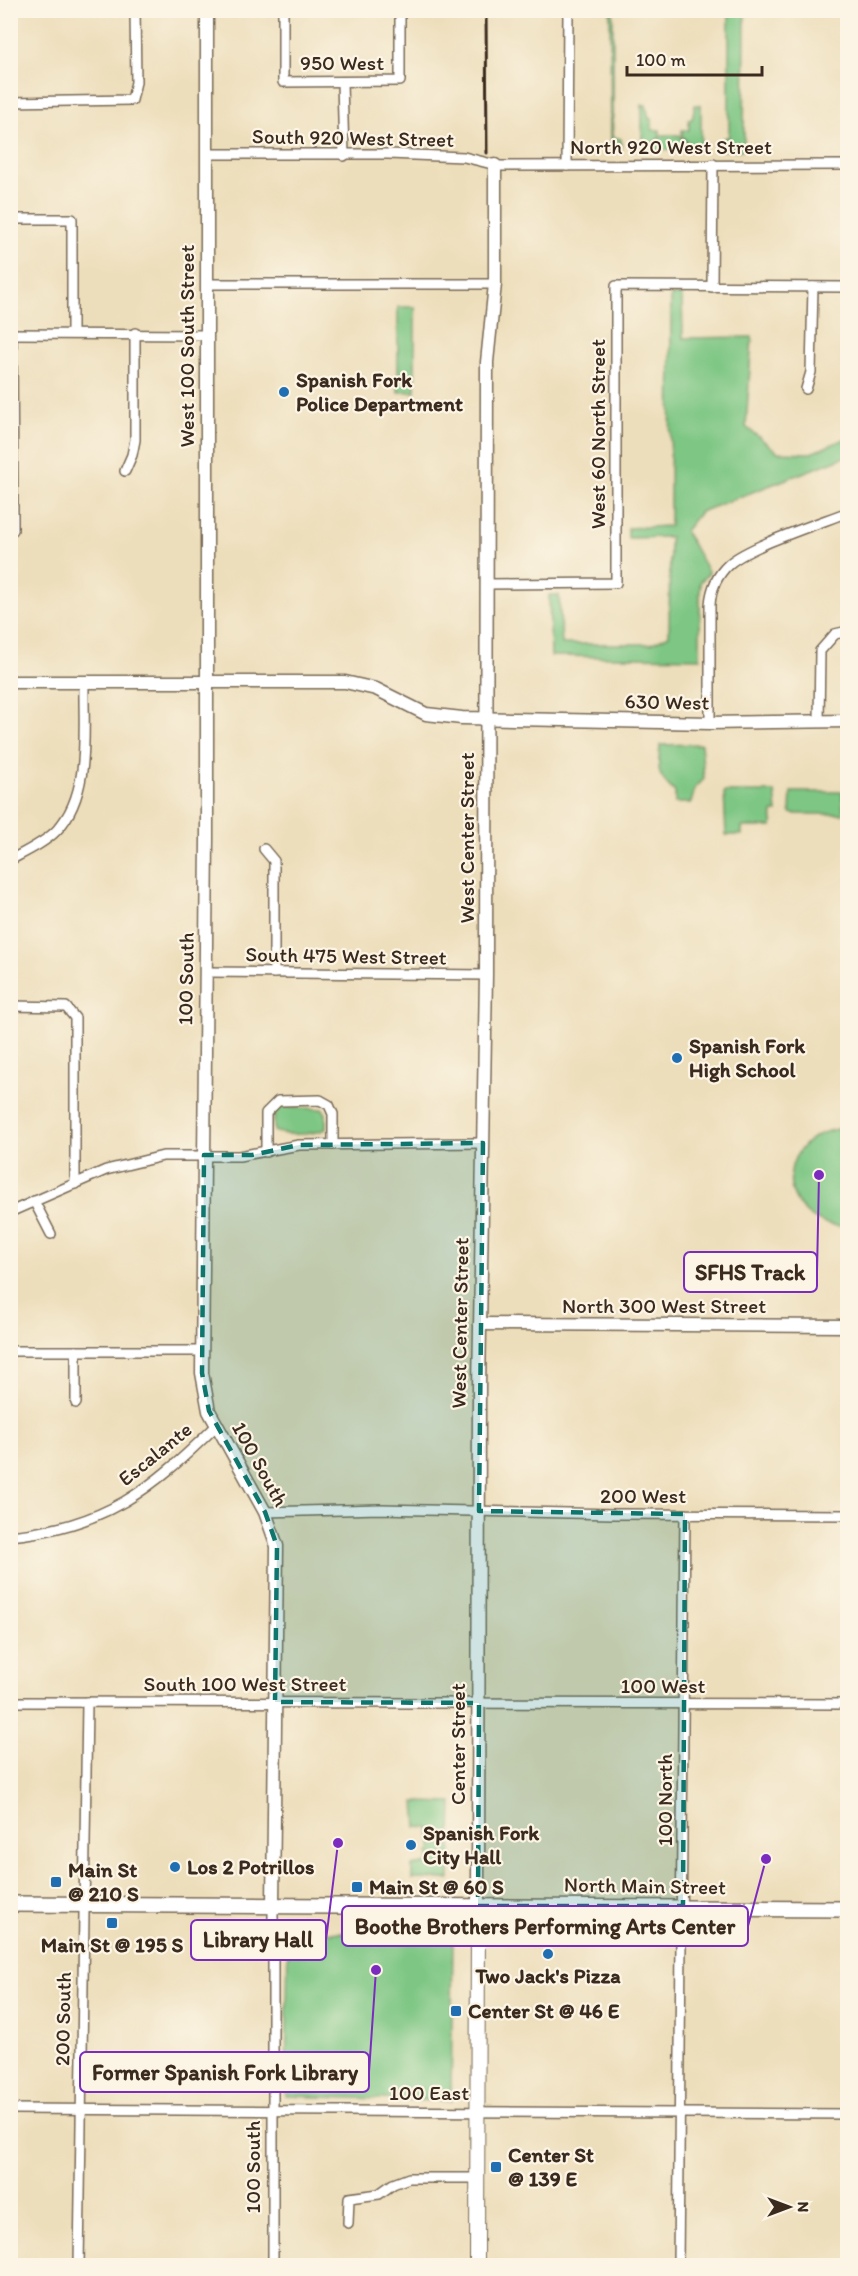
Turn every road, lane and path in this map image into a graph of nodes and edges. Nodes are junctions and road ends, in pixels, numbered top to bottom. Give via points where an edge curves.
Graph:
1 (135, 10) edge
2 (207, 10) edge
3 (283, 10) edge
4 (400, 10) edge
5 (568, 10) edge
6 (342, 82) junction
7 (10, 102) edge
8 (209, 154) junction
9 (344, 156) junction
10 (712, 164) junction
11 (495, 165) junction
12 (848, 165) edge
13 (567, 166) junction
14 (10, 219) edge
15 (206, 284) junction
16 (495, 284) junction
17 (712, 287) junction
18 (813, 287) junction
19 (848, 287) edge
20 (72, 333) junction
21 (135, 333) junction
22 (11, 334) edge
23 (206, 335) junction
24 (806, 389) dead end
25 (12, 432) edge
26 (125, 471) dead end
27 (848, 512) edge
28 (12, 530) edge
29 (486, 584) junction
30 (848, 631) edge
31 (10, 682) edge
32 (84, 682) junction
33 (207, 682) junction
34 (487, 719) junction
35 (819, 721) junction
36 (848, 721) edge
37 (710, 723) junction
38 (264, 849) dead end
39 (10, 860) edge
40 (206, 972) junction
41 (274, 973) junction
42 (486, 975) junction
43 (10, 1006) edge
44 (483, 1143) junction
45 (333, 1145) junction
46 (266, 1152) junction
47 (204, 1155) junction
48 (75, 1184) junction
49 (34, 1201) junction
50 (10, 1212) edge
51 (51, 1234) dead end
52 (480, 1324) junction
53 (848, 1326) edge
54 (10, 1351) edge
55 (76, 1351) junction
56 (202, 1351) junction
57 (76, 1403) dead end
58 (216, 1426) junction
59 (479, 1511) junction
60 (266, 1512) junction
61 (685, 1514) junction
62 (848, 1515) edge
63 (10, 1536) edge
64 (10, 1702) edge
65 (87, 1702) junction
66 (275, 1702) junction
67 (479, 1702) junction
68 (684, 1704) junction
69 (848, 1704) edge
70 (10, 1904) edge
71 (83, 1904) junction
72 (273, 1905) junction
73 (478, 1906) junction
74 (683, 1906) junction
75 (848, 1909) edge
76 (10, 2109) edge
77 (80, 2109) junction
78 (273, 2110) junction
79 (476, 2111) junction
80 (681, 2112) junction
81 (848, 2114) edge
82 (477, 2178) junction
83 (348, 2223) dead end
84 (79, 2265) edge
85 (273, 2265) edge
86 (477, 2265) edge
87 (678, 2265) edge

1 - 7 street via 136,82 132,100
2 - 8 street, West 100 South Street
3 - 6 street, 950 West via 283,82
4 - 6 street, 950 West via 400,81
5 - 13 street
6 - 9 street
8 - 9 street, South 920 West Street
8 - 15 street, West 100 South Street
9 - 11 street, South 920 West Street via 464,157
10 - 12 street, North 920 West Street
10 - 13 street, North 920 West Street
10 - 17 street
11 - 13 street, North 920 West Street
11 - 16 street, West Center Street
14 - 20 street via 72,219
15 - 16 street
15 - 23 street, West 100 South Street
16 - 29 street, West Center Street via 487,362
17 - 18 street
17 - 29 street, West 60 North Street via 616,286 616,583
18 - 19 street
18 - 24 street via 811,372
20 - 21 street
20 - 22 street
21 - 23 street
21 - 26 street via 135,440
22 - 25 street
23 - 33 street, West 100 South Street
25 - 28 street
27 - 37 street via 740,557 719,576 710,605
29 - 34 street, West Center Street
30 - 35 street via 835,634 820,651
31 - 32 street, 630 West
32 - 33 street, 630 West
32 - 39 street via 82,770 72,807 57,830
33 - 34 street, 630 West via 345,682 376,689 426,714
33 - 40 street, 100 South
34 - 37 street, 630 West
34 - 42 street, West Center Street
35 - 36 street, 630 West
35 - 37 street, 630 West
38 - 41 street via 274,861
40 - 41 street, South 475 West Street
40 - 47 street, 100 South
41 - 42 street, South 475 West Street
42 - 44 street, West Center Street
43 - 48 street via 59,1005 72,1011 75,1018
44 - 45 street
44 - 52 street, West Center Street
45 - 46 street via 299,1145
45 - 46 street via 333,1114 329,1105 320,1100 278,1101 266,1113
46 - 47 street
47 - 48 street via 141,1160
47 - 56 street, 100 South
48 - 49 street
49 - 50 street
49 - 51 street
52 - 53 street, North 300 West Street
52 - 59 street, West Center Street
54 - 55 street
55 - 56 street
55 - 57 street
56 - 58 street, 100 South via 205,1396
58 - 60 street, 100 South
58 - 63 street, Escalante via 143,1492 110,1510 73,1524
59 - 60 street, 200 West
59 - 61 street, 200 West
59 - 67 street, Center Street
60 - 66 street, 100 South via 277,1556
61 - 62 street, 200 West
61 - 68 street, 100 North
64 - 65 street, South 100 West Street
65 - 66 street, South 100 West Street
65 - 71 street, 200 South
66 - 67 street, South 100 West Street
66 - 72 street, 100 South
67 - 68 street, 100 West
67 - 73 street, Center Street
68 - 69 street, 100 West
68 - 74 street, 100 North
70 - 71 main road, North Main Street
71 - 72 main road, North Main Street
71 - 77 street, 200 South
72 - 73 main road, North Main Street
72 - 78 street, 100 South
73 - 74 main road, North Main Street
73 - 79 main road, Center Street
74 - 75 main road, North Main Street
74 - 80 street, 100 North
76 - 77 street, 100 East
77 - 78 street, 100 East
77 - 84 street, 200 South
78 - 79 street, 100 East
78 - 85 street, 100 South
79 - 80 street, 100 East
79 - 82 main road, Center Street
80 - 81 street, 100 East
80 - 87 street, 100 North
82 - 83 street via 409,2178 379,2194 349,2198
82 - 86 main road, Center Street

